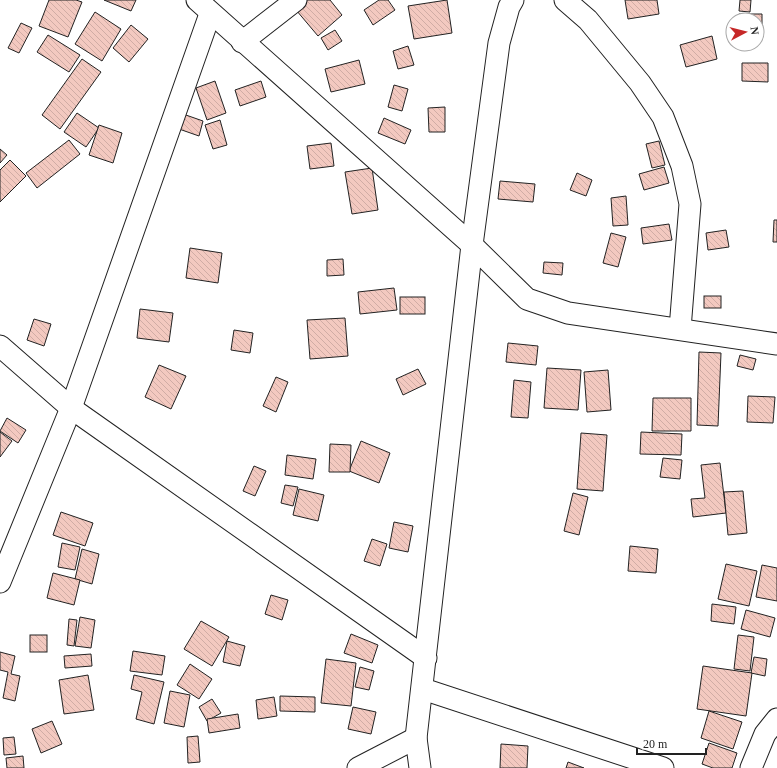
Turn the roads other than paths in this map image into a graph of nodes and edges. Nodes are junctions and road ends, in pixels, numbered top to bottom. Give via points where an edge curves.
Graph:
1 (296, 0) edge
2 (513, 0) edge
3 (565, 0) edge
4 (203, 7) edge
5 (242, 42) junction
6 (472, 245) junction
7 (680, 329) junction
8 (777, 344) edge
9 (0, 346) edge
10 (71, 408) junction
11 (0, 582) edge
12 (426, 658) junction
13 (423, 689) junction
14 (777, 719) edge
15 (416, 738) junction
16 (358, 768) edge
17 (420, 768) edge
18 (663, 768) edge
19 (751, 768) edge

1 - 5 street
2 - 6 street via 499,42
3 - 7 street via 588,20 640,83 663,117 682,166 690,204
4 - 5 street
4 - 10 street
5 - 6 street
6 - 7 street via 527,299 568,313
6 - 12 street
7 - 8 street
9 - 10 street
10 - 11 street
10 - 12 street
12 - 13 street
13 - 15 street
13 - 18 street
14 - 19 street via 765,734
15 - 16 street
15 - 17 street

